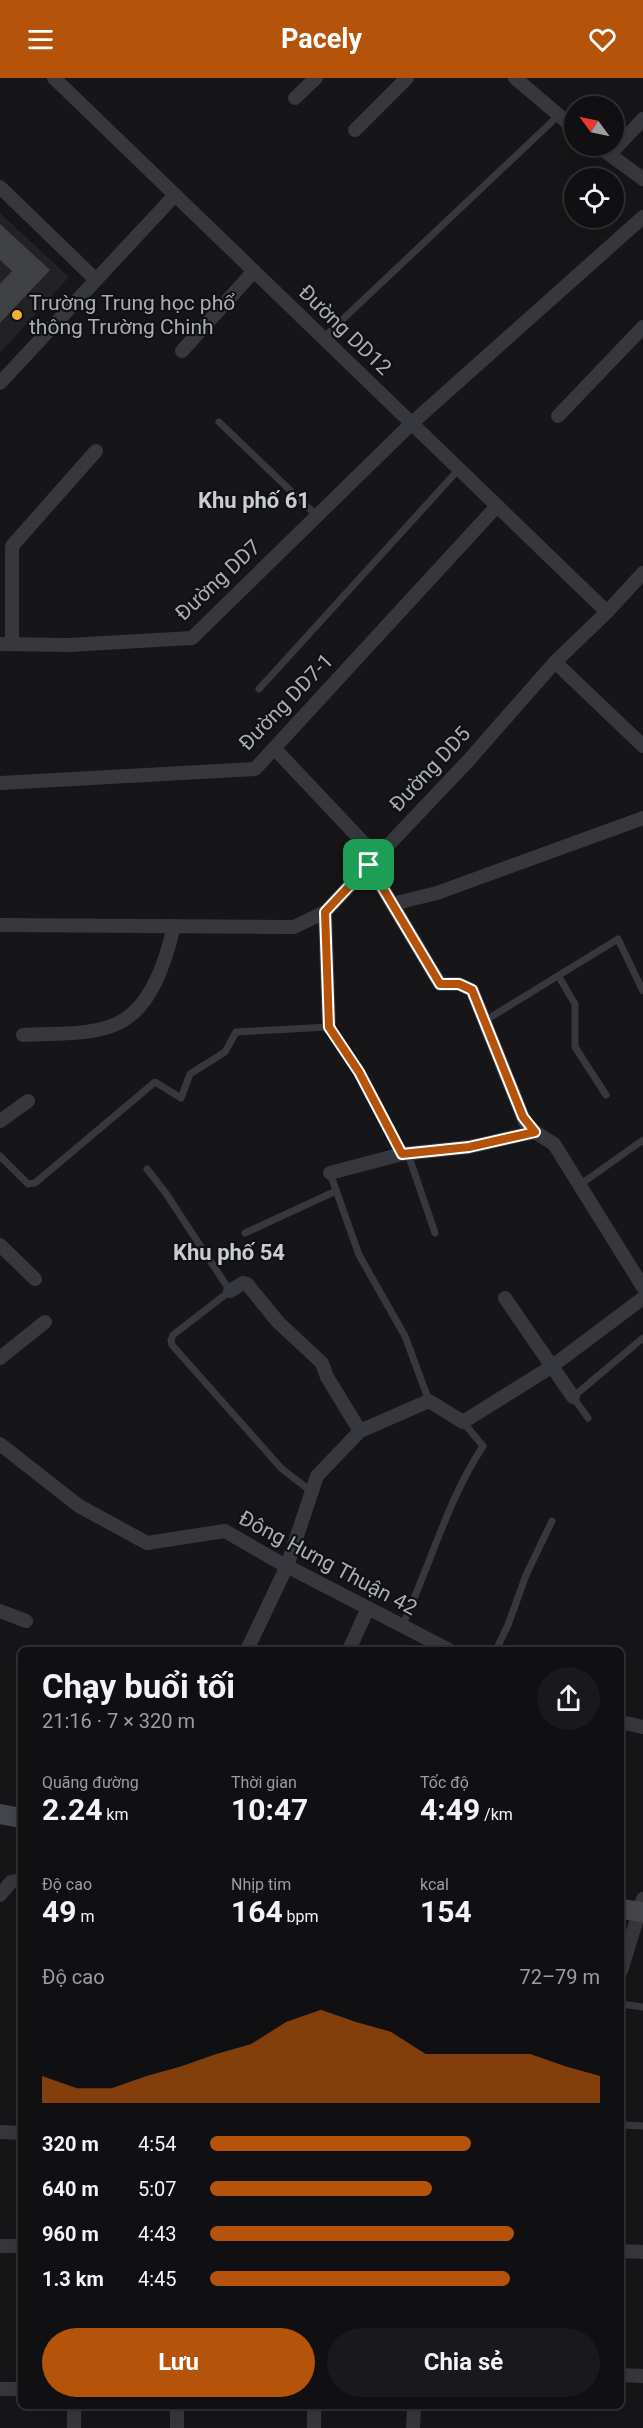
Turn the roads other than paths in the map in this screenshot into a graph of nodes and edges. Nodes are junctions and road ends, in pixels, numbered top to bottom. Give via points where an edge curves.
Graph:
1 (54, 78) edge
2 (316, 78) edge
3 (407, 78) edge
4 (521, 80) edge
5 (295, 98) dead end
6 (559, 116) junction
7 (643, 119) edge
8 (564, 120) edge
9 (355, 130) dead end
10 (624, 139) edge
11 (613, 156) edge
12 (643, 179) edge
13 (0, 187) edge
14 (175, 195) junction
15 (643, 218) edge
16 (254, 271) junction
17 (96, 280) junction
18 (643, 327) edge
19 (323, 338) junction
20 (182, 351) dead end
21 (0, 383) edge
22 (558, 416) dead end
23 (219, 422) dead end
24 (412, 423) junction
25 (96, 451) dead end
26 (459, 469) junction
27 (497, 506) junction
28 (316, 515) junction
29 (643, 573) edge
30 (607, 612) junction
31 (6, 644) edge
32 (555, 662) junction
33 (259, 689) dead end
34 (643, 746) edge
35 (274, 748) junction
36 (0, 783) edge
37 (643, 818) edge
38 (373, 861) junction
39 (392, 904) junction
40 (325, 912) junction
41 (0, 925) edge
42 (174, 926) junction
43 (559, 977) junction
44 (643, 991) edge
45 (486, 1020) junction
46 (329, 1027) junction
47 (23, 1035) dead end
48 (606, 1095) dead end
49 (28, 1101) dead end
50 (0, 1121) edge
51 (535, 1132) junction
52 (643, 1140) edge
53 (405, 1154) junction
54 (0, 1156) edge
55 (147, 1169) dead end
56 (330, 1173) joint
57 (580, 1184) junction
58 (336, 1191) junction
59 (245, 1233) dead end
60 (435, 1233) dead end
61 (0, 1245) edge
62 (35, 1279) dead end
63 (643, 1287) edge
64 (230, 1291) junction
65 (505, 1298) dead end
66 (643, 1298) edge
67 (45, 1322) dead end
68 (643, 1338) edge
69 (0, 1358) edge
70 (552, 1367) junction
71 (573, 1397) junction
72 (429, 1401) junction
73 (588, 1418) dead end
74 (463, 1422) junction
75 (360, 1431) junction
76 (0, 1444) edge
77 (312, 1492) junction
78 (552, 1521) dead end
79 (287, 1566) junction
80 (368, 1608) junction
81 (0, 1611) edge
82 (26, 1621) dead end
83 (402, 1626) junction
84 (248, 1647) edge
85 (350, 1647) edge
86 (439, 1647) edge
87 (497, 1647) edge
88 (624, 1723) edge
89 (643, 1726) edge
90 (0, 1814) edge
91 (18, 1817) edge
92 (18, 1881) edge
93 (0, 1895) edge
94 (636, 1908) edge
95 (624, 1958) edge
96 (624, 2004) edge
97 (643, 2007) edge
98 (624, 2125) edge
99 (643, 2126) edge
100 (0, 2132) edge
101 (18, 2133) edge
102 (0, 2246) edge
103 (18, 2246) edge
104 (624, 2251) edge
105 (643, 2252) edge
106 (624, 2375) edge
107 (643, 2376) edge
108 (0, 2389) edge
109 (18, 2389) edge
110 (74, 2409) edge
111 (177, 2409) edge
112 (314, 2409) edge
113 (414, 2409) edge
114 (74, 2428) edge
115 (177, 2428) edge
116 (314, 2428) edge
117 (413, 2428) edge

1 - 14 street, Đường DD12
2 - 5 street
3 - 9 street
4 - 6 street
6 - 8 street
6 - 19 lane
7 - 10 street
11 - 12 street
13 - 17 street
14 - 16 street, Đường DD12
14 - 17 street
15 - 24 street, Đường DD7
16 - 19 street, Đường DD12
16 - 20 street
17 - 21 street
18 - 22 street
19 - 24 street, Đường DD12
23 - 28 lane
24 - 26 street, Đường DD12
24 - 28 street, Đường DD7
25 - 31 street via 12,546
26 - 27 street, Đường DD12
26 - 33 lane
27 - 30 street, Đường DD12
27 - 35 street, Đường DD7-1
28 - 31 street, Đường DD7 via 192,638 69,645
29 - 30 street, Đường DD5
30 - 32 street, Đường DD5
32 - 34 street
32 - 38 street, Đường DD5
35 - 36 street, Đường DD7-1 via 255,769
35 - 38 street
37 - 39 street via 437,893
38 - 39 street
38 - 40 street, Đường DD5
39 - 45 street via 440,984 459,984 472,990
40 - 42 street, Đường DD5 via 294,927
40 - 46 street
41 - 42 street, Đường DD5
42 - 47 street via 165,963 130,1017 84,1032
43 - 44 lane via 618,939
43 - 45 lane
43 - 48 lane via 575,1004 575,1047
45 - 51 street via 523,1117
46 - 53 lane
46 - 54 lane via 236,1032 225,1052 193,1070 181,1098 155,1082 35,1184 28,1184
49 - 50 street
51 - 53 street via 469,1147
51 - 57 street via 554,1144
52 - 57 lane
53 - 56 street
53 - 60 lane
55 - 64 lane
56 - 58 lane
57 - 63 street
58 - 59 lane
58 - 72 lane via 359,1255 405,1336
61 - 62 street
64 - 75 street via 247,1284 278,1322 320,1360
64 - 77 lane via 173,1335 172,1345 282,1468
65 - 70 street
66 - 70 street
67 - 69 street
68 - 71 lane
70 - 71 street
70 - 74 street
71 - 73 lane
72 - 74 street
72 - 75 street
74 - 83 lane via 483,1446 446,1517
75 - 77 street via 317,1476
76 - 79 street, Đông Hưng Thuận 42 via 79,1506 147,1544 225,1531
77 - 79 street
78 - 87 lane
79 - 80 street, Đông Hưng Thuận 42
79 - 84 street
80 - 83 street, Đông Hưng Thuận 42
80 - 85 street
81 - 82 street
83 - 86 street, Đông Hưng Thuận 42
88 - 89 street
90 - 91 street
92 - 93 street via 11,1882
94 - 95 street
96 - 97 lane
98 - 99 lane
100 - 101 street
102 - 103 street
104 - 105 street
106 - 107 street
108 - 109 street
110 - 114 street
111 - 115 street
112 - 116 street
113 - 117 street

